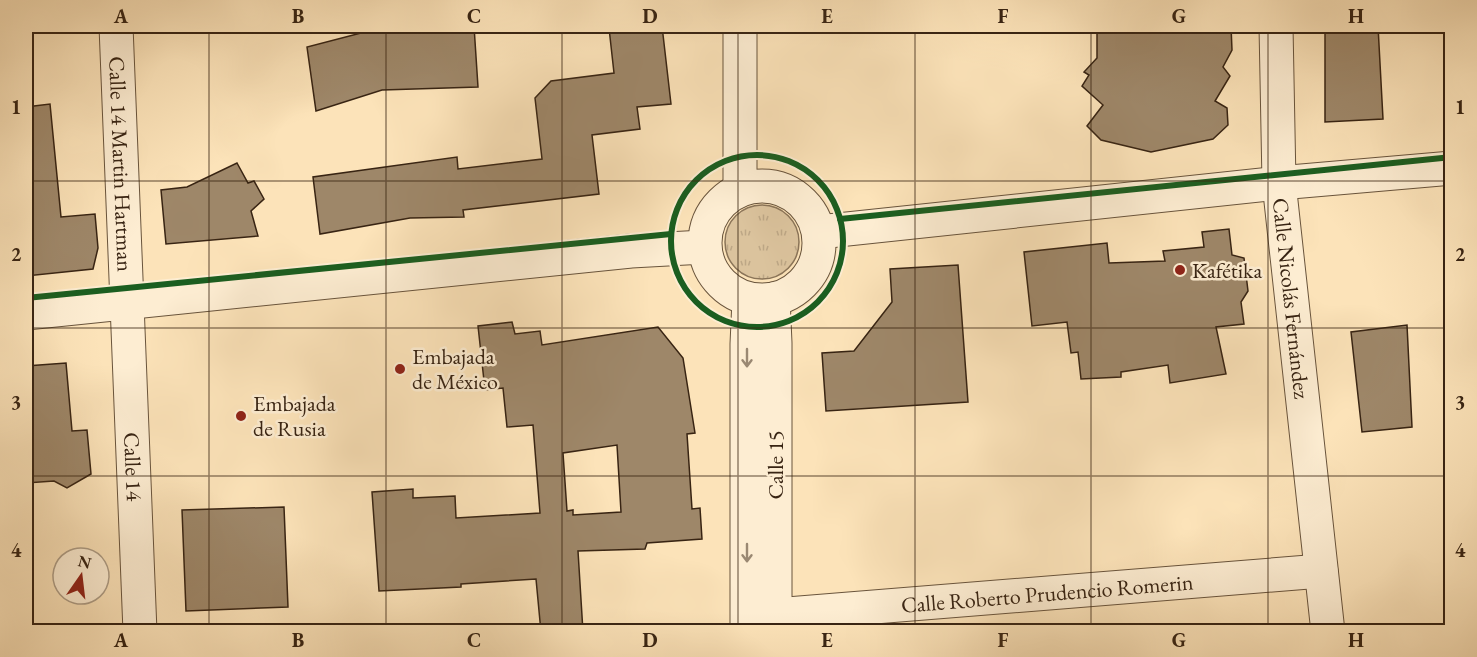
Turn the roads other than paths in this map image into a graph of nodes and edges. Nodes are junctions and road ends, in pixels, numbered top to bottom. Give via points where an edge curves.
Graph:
1 (116, 26) edge
2 (740, 26) edge
3 (760, 26) edge
4 (1276, 26) edge
5 (1452, 168) edge
6 (1279, 183) junction
7 (752, 188) junction
8 (819, 231) junction
9 (704, 247) junction
10 (761, 300) junction
11 (127, 303) junction
12 (26, 313) edge
13 (1321, 571) junction
14 (775, 623) edge
15 (140, 632) edge
16 (747, 632) edge
17 (1328, 632) edge

1 - 11 street, Calle 14 Martin Hartman
2 - 7 street
3 - 7 street via 760,146
4 - 6 street, Calle Nicolás Fernández
5 - 6 street
6 - 8 street
6 - 13 street, Calle Nicolás Fernández
7 - 8 street via 779,189 794,196 806,206
7 - 9 street via 727,198 714,212 706,229
8 - 10 street via 819,252 805,282 792,292
9 - 10 street via 717,279 729,290
9 - 11 street
10 - 14 street, Calle 15
10 -> 16 street, Calle 15 via 747,344
11 - 12 street
11 - 15 street, Calle 14
13 - 14 street, Calle Roberto Prudencio Romerin
13 - 17 street, Calle Nicolás Fernández

